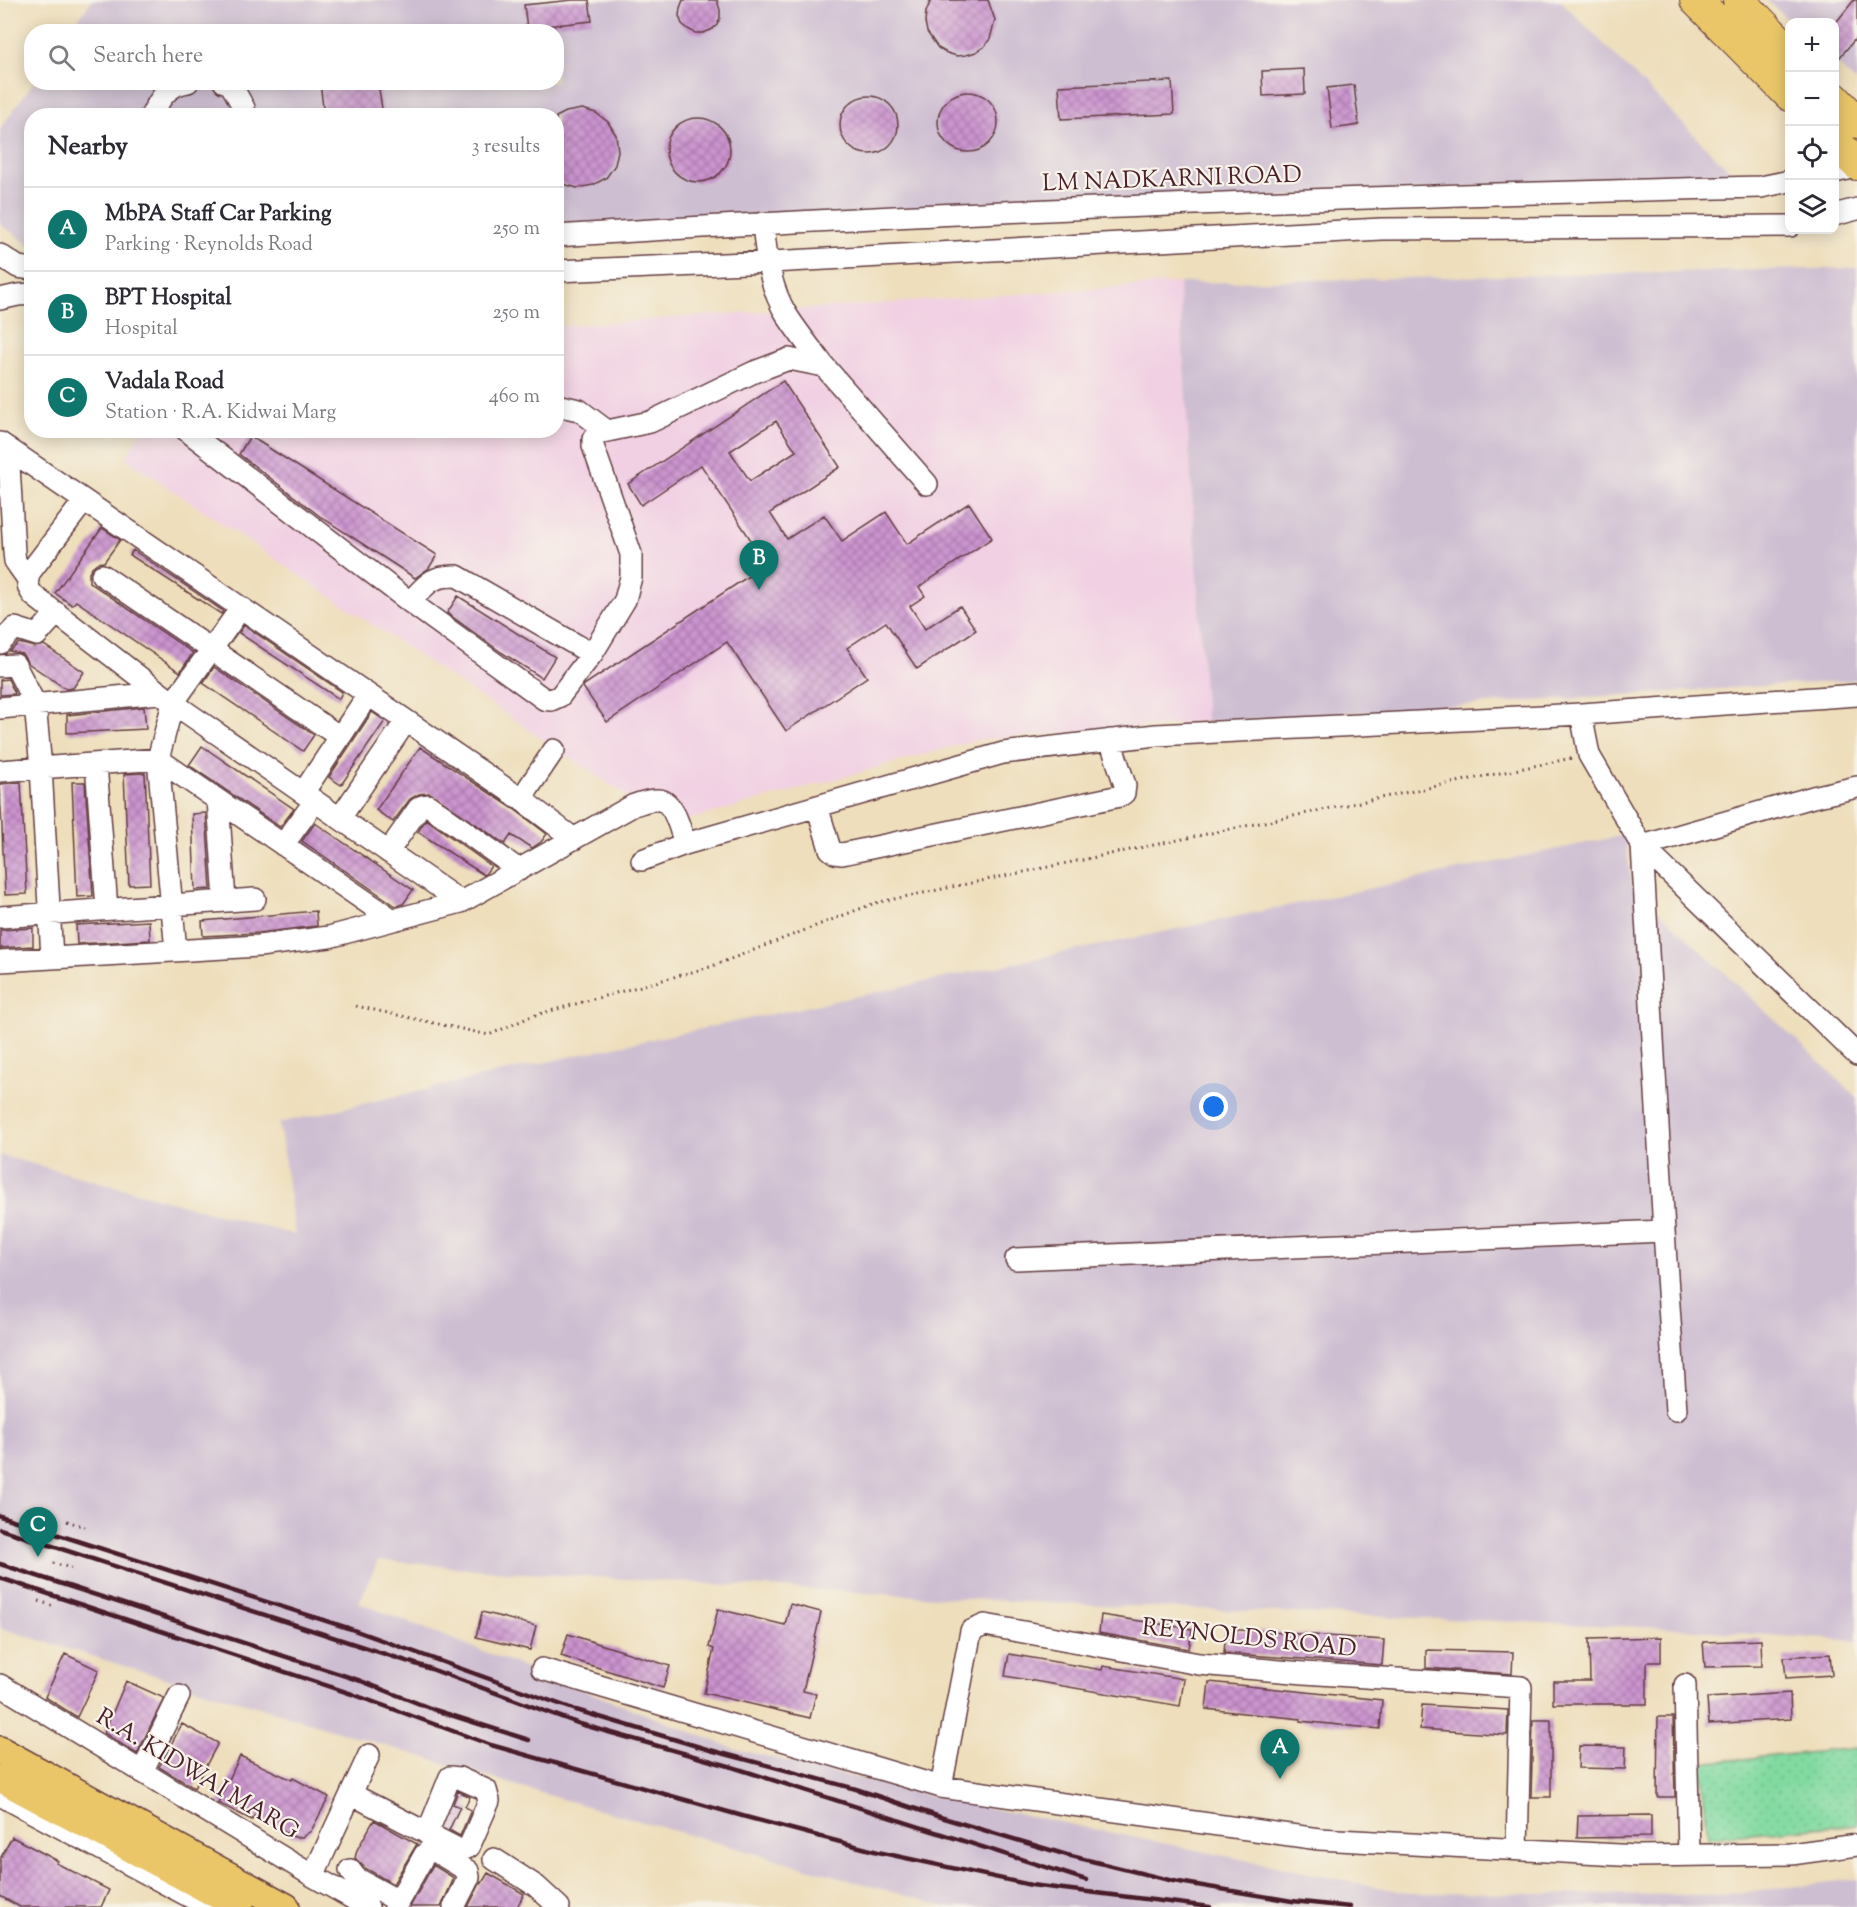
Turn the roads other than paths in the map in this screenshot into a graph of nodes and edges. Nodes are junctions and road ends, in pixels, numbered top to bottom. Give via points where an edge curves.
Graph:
1 (1680, 0) edge
2 (1696, 0) edge
3 (1740, 0) edge
4 (1785, 45) edge
5 (170, 90) edge
6 (234, 90) edge
7 (1785, 90) edge
8 (1839, 98) edge
9 (1839, 103) edge
10 (1785, 106) edge
11 (155, 108) edge
12 (244, 108) edge
13 (1857, 115) edge
14 (1857, 122) edge
15 (1785, 182) edge
16 (1857, 209) edge
17 (1839, 214) edge
18 (763, 223) junction
19 (1785, 226) edge
20 (564, 235) edge
21 (0, 255) edge
22 (767, 262) junction
23 (24, 267) edge
24 (564, 271) edge
25 (24, 272) edge
26 (0, 281) edge
27 (17, 296) edge
28 (824, 366) junction
29 (564, 407) edge
30 (607, 431) junction
31 (196, 438) edge
32 (4, 446) edge
33 (927, 484) dead end
34 (84, 501) junction
35 (102, 575) dead end
36 (27, 578) junction
37 (410, 602) junction
38 (241, 608) junction
39 (57, 614) junction
40 (0, 644) edge
41 (212, 649) junction
42 (592, 654) junction
43 (5, 661) edge
44 (368, 694) junction
45 (1857, 695) edge
46 (166, 698) junction
47 (35, 704) junction
48 (0, 708) edge
49 (1581, 714) junction
50 (406, 721) junction
51 (340, 737) junction
52 (1110, 740) junction
53 (554, 750) dead end
54 (158, 759) junction
55 (96, 764) junction
56 (41, 768) junction
57 (0, 771) edge
58 (1857, 788) edge
59 (309, 797) junction
60 (521, 799) junction
61 (218, 800) junction
62 (817, 806) junction
63 (340, 818) junction
64 (574, 839) junction
65 (685, 844) junction
66 (283, 845) junction
67 (1642, 846) junction
68 (388, 852) junction
69 (642, 860) dead end
70 (519, 870) junction
71 (255, 899) dead end
72 (225, 901) junction
73 (461, 902) junction
74 (172, 905) junction
75 (107, 909) junction
76 (49, 913) junction
77 (0, 917) edge
78 (393, 920) junction
79 (176, 951) junction
80 (52, 958) junction
81 (0, 961) edge
82 (1857, 1055) edge
83 (1664, 1231) junction
84 (1016, 1259) dead end
85 (1676, 1410) dead end
86 (542, 1669) dead end
87 (0, 1685) edge
88 (1685, 1685) dead end
89 (179, 1695) dead end
90 (0, 1750) edge
91 (369, 1755) dead end
92 (142, 1772) junction
93 (0, 1778) edge
94 (941, 1787) junction
95 (351, 1794) junction
96 (0, 1795) edge
97 (427, 1834) dead end
98 (1857, 1845) edge
99 (1517, 1849) junction
100 (410, 1854) dead end
101 (1689, 1855) junction
102 (494, 1859) dead end
103 (350, 1870) dead end
104 (313, 1876) junction
105 (393, 1904) edge
106 (209, 1907) edge
107 (240, 1907) edge
108 (286, 1907) edge
109 (368, 1907) edge
110 (454, 1907) edge
111 (559, 1907) edge

1 - 10 street
2 - 7 highway
3 - 4 highway
5 - 11 street
6 - 12 street
8 - 13 street
9 - 14 highway
15 - 18 street, LM NADKARNI ROAD via 1761,187 1352,198
16 - 17 street
18 - 20 street, LM NADKARNI ROAD
18 - 22 street
19 - 22 street via 1381,229
21 - 23 street
22 - 24 street
22 - 28 street via 787,316
25 - 27 street
26 - 27 street
28 - 30 street via 789,359 650,422
28 - 33 street
29 - 30 street via 579,410
30 - 42 street via 598,433 592,446 631,554 631,577 625,600
31 - 37 street
32 - 34 street
32 - 36 street via 15,561
34 - 36 street
34 - 38 street
35 - 41 street
36 - 39 street via 34,596
37 - 42 street via 429,581 443,575 457,576
37 - 42 street via 544,699 560,696
38 - 41 street
38 - 44 street
39 - 40 street via 39,633 15,627
39 - 46 street
41 - 46 street
41 - 51 street
43 - 47 street
44 - 50 street
44 - 51 street
45 - 49 street
46 - 47 street
46 - 54 street
46 - 59 street
47 - 48 street
47 - 56 street
49 - 52 street
49 - 67 street via 1588,755
50 - 60 street
50 - 63 street
51 - 59 street
52 - 62 street via 1003,753
52 - 62 street via 1125,785 1120,796 842,854 830,849
53 - 60 street
54 - 55 street
54 - 61 street
54 - 74 street
55 - 56 street
55 - 75 street
56 - 57 street
56 - 76 street
58 - 67 street
59 - 63 street
59 - 66 street
60 - 64 street
61 - 66 street
61 - 72 street
62 - 65 street
63 - 68 street
64 - 65 street via 634,805 656,799 673,810
64 - 70 street
65 - 69 street
66 - 78 street
67 - 82 street
67 - 83 street
68 - 70 street via 418,809 429,805
68 - 73 street
70 - 73 street
71 - 72 street
72 - 74 street
73 - 78 street
74 - 75 street
74 - 79 street
75 - 76 street
76 - 77 street
76 - 80 street
78 - 79 street via 329,936 259,946
79 - 80 street
80 - 81 street
83 - 84 street
83 - 85 street
86 - 94 street
87 - 92 street, R.A. KIDWAI MARG
88 - 101 street
89 - 92 street
90 - 108 main road
91 - 95 street
92 - 104 street, R.A. KIDWAI MARG
93 - 107 main road
94 - 99 street via 1319,1839
94 - 99 street, REYNOLDS ROAD via 971,1631 985,1625 1199,1664 1521,1687
95 - 97 street
95 - 104 street
96 - 106 street
98 - 101 street via 1791,1854
99 - 101 street
100 - 105 street
102 - 111 street via 536,1886
103 - 105 street
104 - 109 street, R.A. KIDWAI MARG
105 - 110 street via 425,1854 433,1850 468,1871 469,1877

